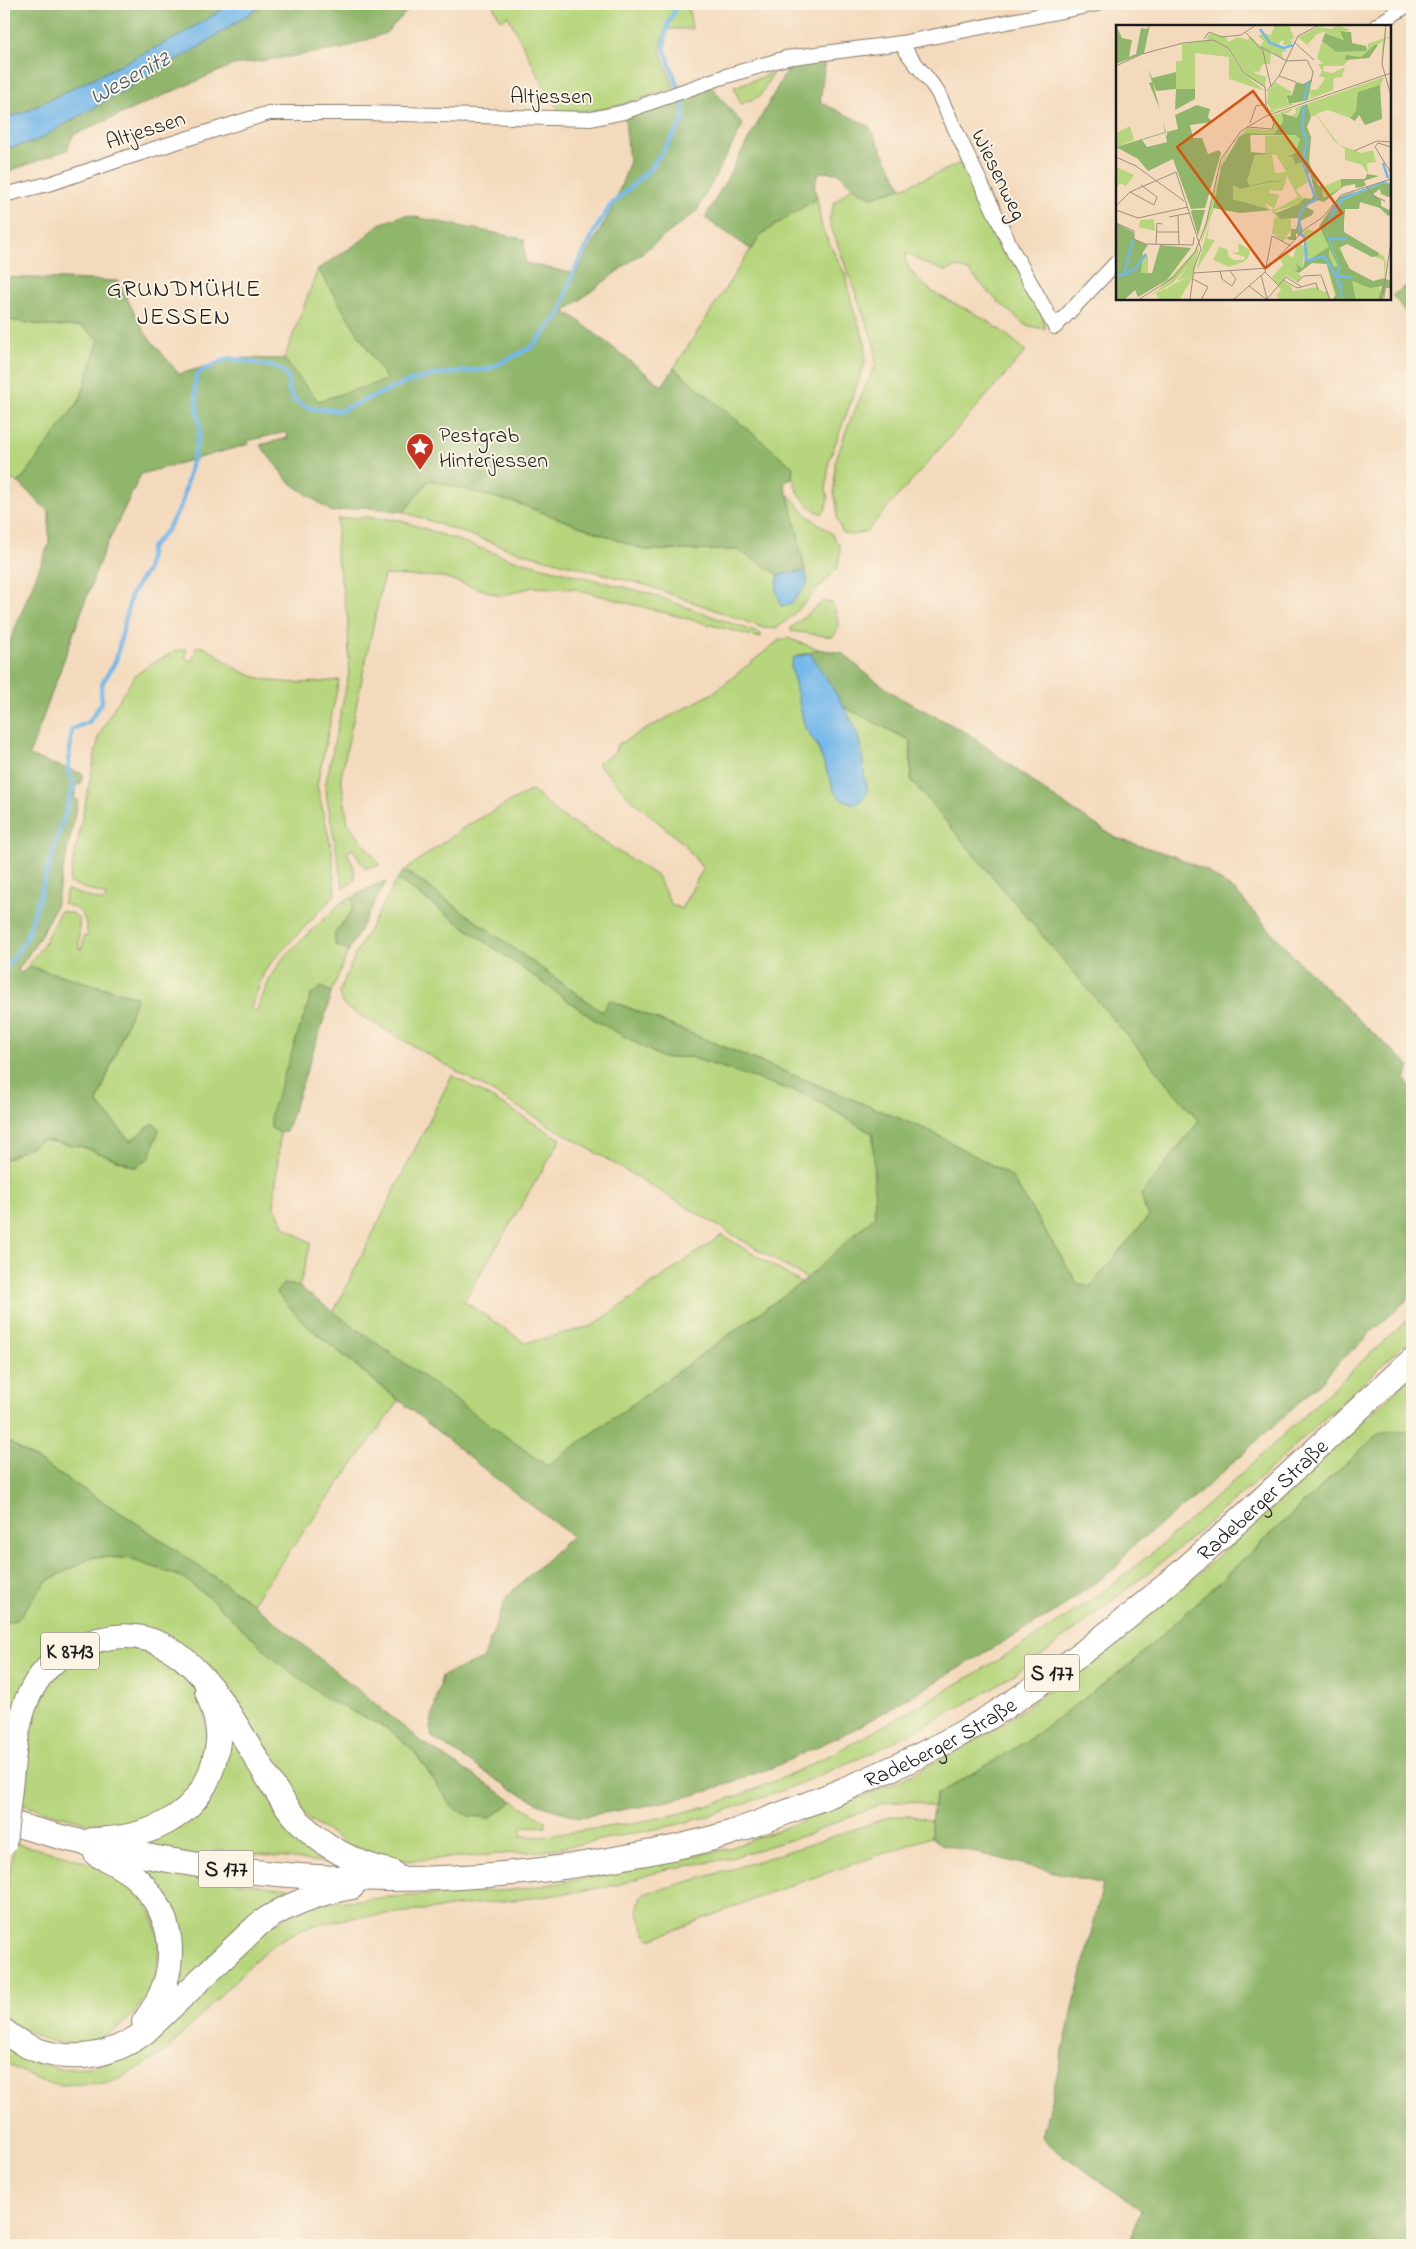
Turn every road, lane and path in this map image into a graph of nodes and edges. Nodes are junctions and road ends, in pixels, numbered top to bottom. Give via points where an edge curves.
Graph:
1 (1097, 4) edge
2 (1408, 4) edge
3 (1377, 25) edge
4 (901, 43) junction
5 (4, 195) edge
6 (1116, 263) edge
7 (1412, 1360) edge
8 (197, 1670) junction
9 (4, 1821) edge
10 (68, 1840) junction
11 (4, 1844) edge
12 (421, 1879) junction
13 (385, 1880) junction
14 (4, 2031) edge
15 (119, 2047) junction

1 - 4 street, Altjessen
2 - 3 street
4 - 5 street, Altjessen via 786,58 624,112 591,119 270,113 52,183
4 - 6 street, Wiesenweg via 938,93 1014,253 1055,326
7 - 12 highway, Radeberger Straße / S 177 via 1183,1570 1102,1637 988,1718 938,1747 883,1774 763,1821 694,1843 570,1868
8 - 10 highway via 215,1716 218,1736 211,1772 202,1792 174,1818 156,1829 102,1839
8 - 11 highway, K 8713, bridge via 171,1650 135,1638 108,1637 60,1656 29,1692 18,1722
8 - 12 highway via 231,1713 285,1804 315,1837 366,1864
9 - 10 highway, S 177
10 - 13 highway, S 177 via 201,1867 317,1878
10 - 15 highway via 135,1877 164,1918 170,1948 168,1975 155,2008 140,2028
12 - 13 highway, S 177
13 - 15 highway via 334,1890 274,1913 144,2032
14 - 15 highway via 52,2055 85,2056

